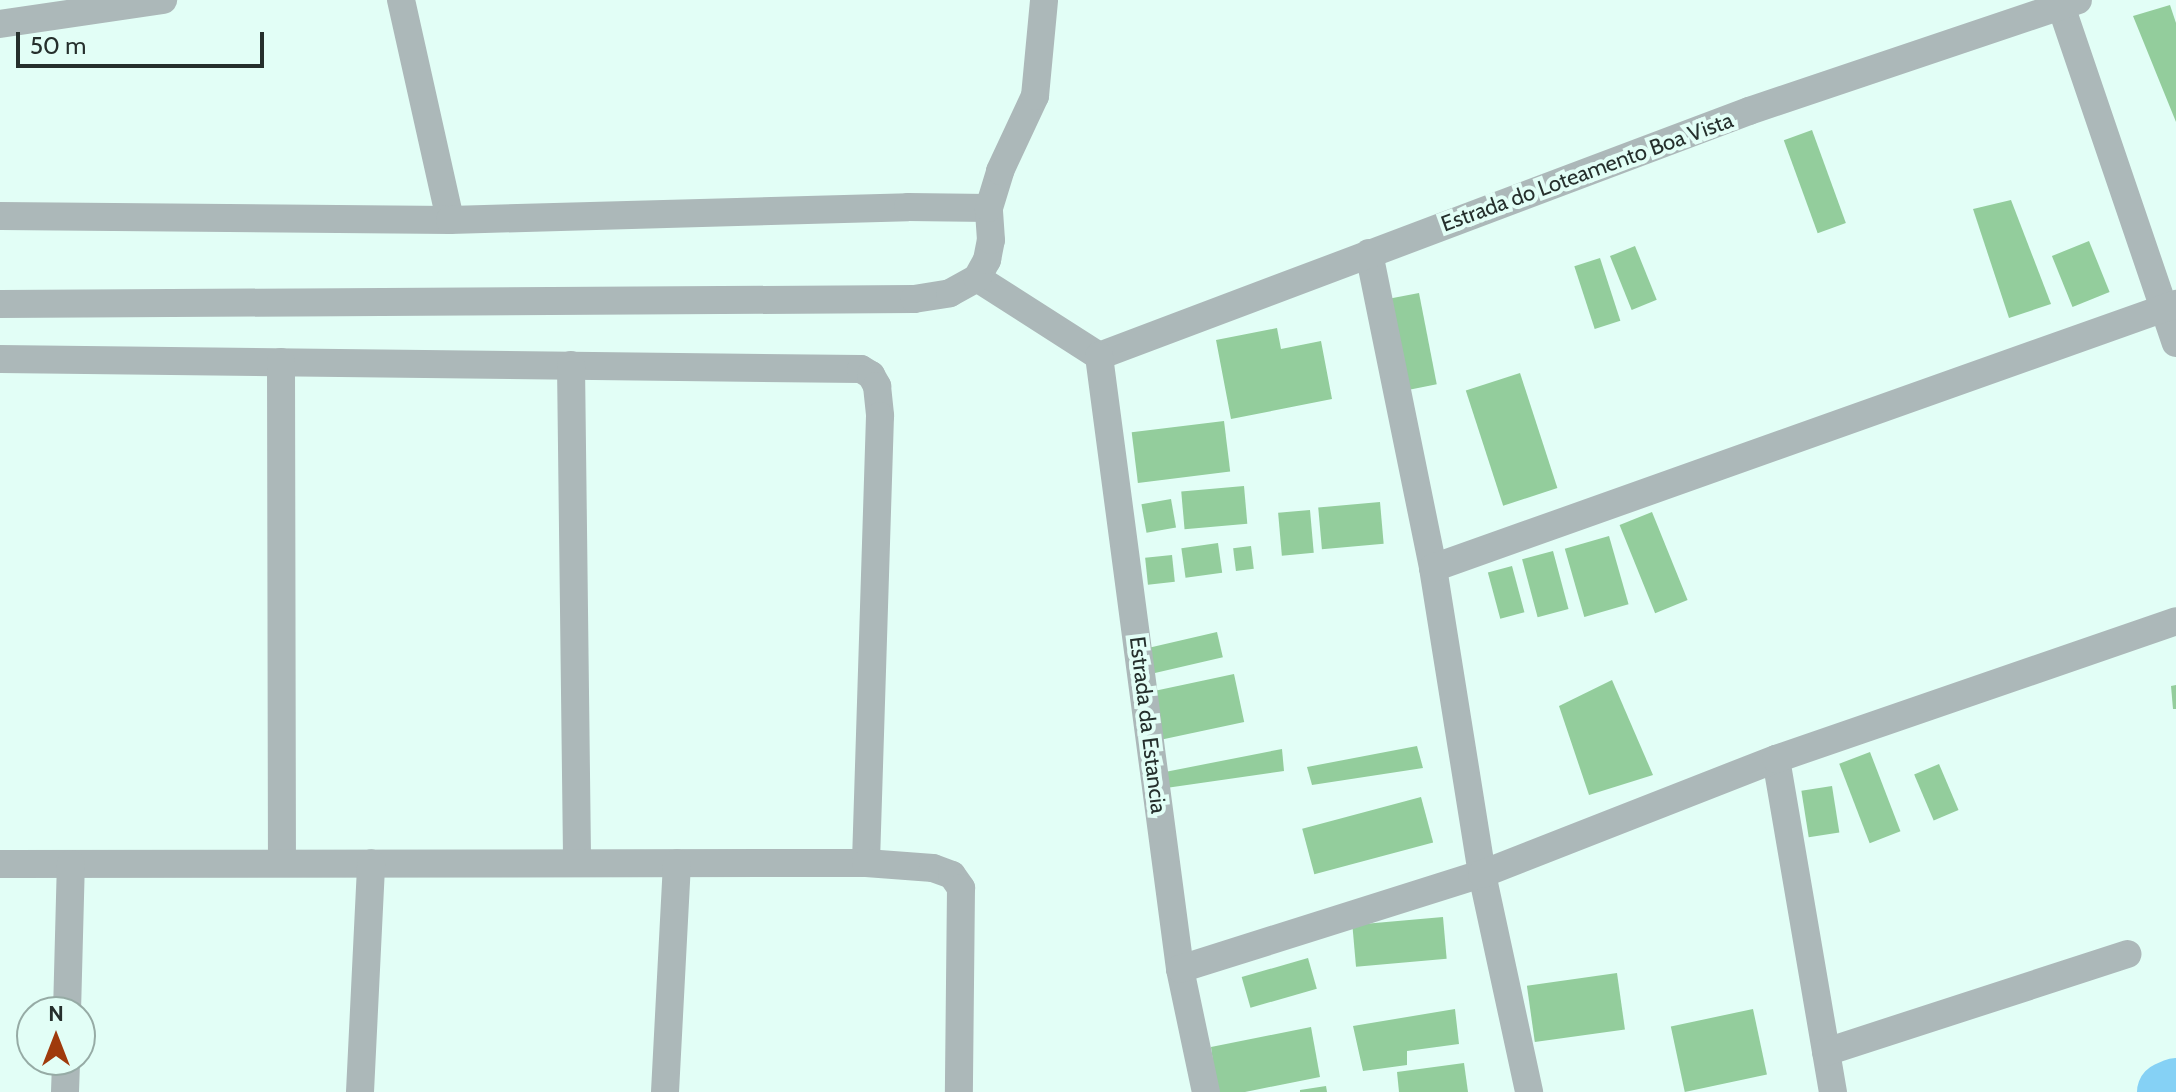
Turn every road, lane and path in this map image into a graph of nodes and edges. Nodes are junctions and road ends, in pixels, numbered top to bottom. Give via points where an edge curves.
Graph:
1 (163, 0) edge
2 (401, 0) edge
3 (1044, 0) edge
4 (2070, 3) edge
5 (0, 24) edge
6 (989, 208) junction
7 (0, 216) edge
8 (450, 220) junction
9 (1369, 253) junction
10 (977, 278) junction
11 (0, 304) edge
12 (2170, 306) edge
13 (2176, 343) edge
14 (1099, 356) junction
15 (0, 359) edge
16 (281, 362) junction
17 (571, 365) junction
18 (1433, 568) junction
19 (2176, 621) edge
20 (1776, 759) junction
21 (282, 863) junction
22 (371, 863) junction
23 (577, 863) junction
24 (677, 863) junction
25 (866, 863) junction
26 (0, 864) edge
27 (71, 864) junction
28 (1482, 874) junction
29 (2127, 954) dead end
30 (1180, 969) junction
31 (67, 996) edge
32 (1826, 1052) junction
33 (360, 1092) edge
34 (665, 1092) edge
35 (959, 1092) edge
36 (1206, 1092) edge
37 (1529, 1092) edge
38 (1833, 1092) edge

1 - 5 street
2 - 8 street
3 - 6 street via 1035,96
4 - 9 street, Estrada do Loteamento Boa Vista via 1749,111
4 - 12 street
6 - 8 street
6 - 10 street via 991,240
7 - 8 street
9 - 14 street, Estrada do Loteamento Boa Vista
9 - 18 street
10 - 11 street via 950,293 914,299
10 - 14 street
12 - 13 street
12 - 18 street
14 - 30 street, Estrada da Estancia
15 - 16 street
16 - 17 street
16 - 21 street
17 - 23 street
17 - 25 street via 852,368 871,375 880,416
18 - 28 street
19 - 20 street
20 - 28 street
20 - 32 street
21 - 22 street
21 - 27 street
22 - 23 street
22 - 33 street
23 - 24 street
24 - 25 street
24 - 34 street
25 - 35 street via 933,868 952,875 961,888
26 - 27 street
27 - 31 street
28 - 30 street
28 - 37 street
29 - 32 street
30 - 36 street, Estrada da Estancia
32 - 38 street

